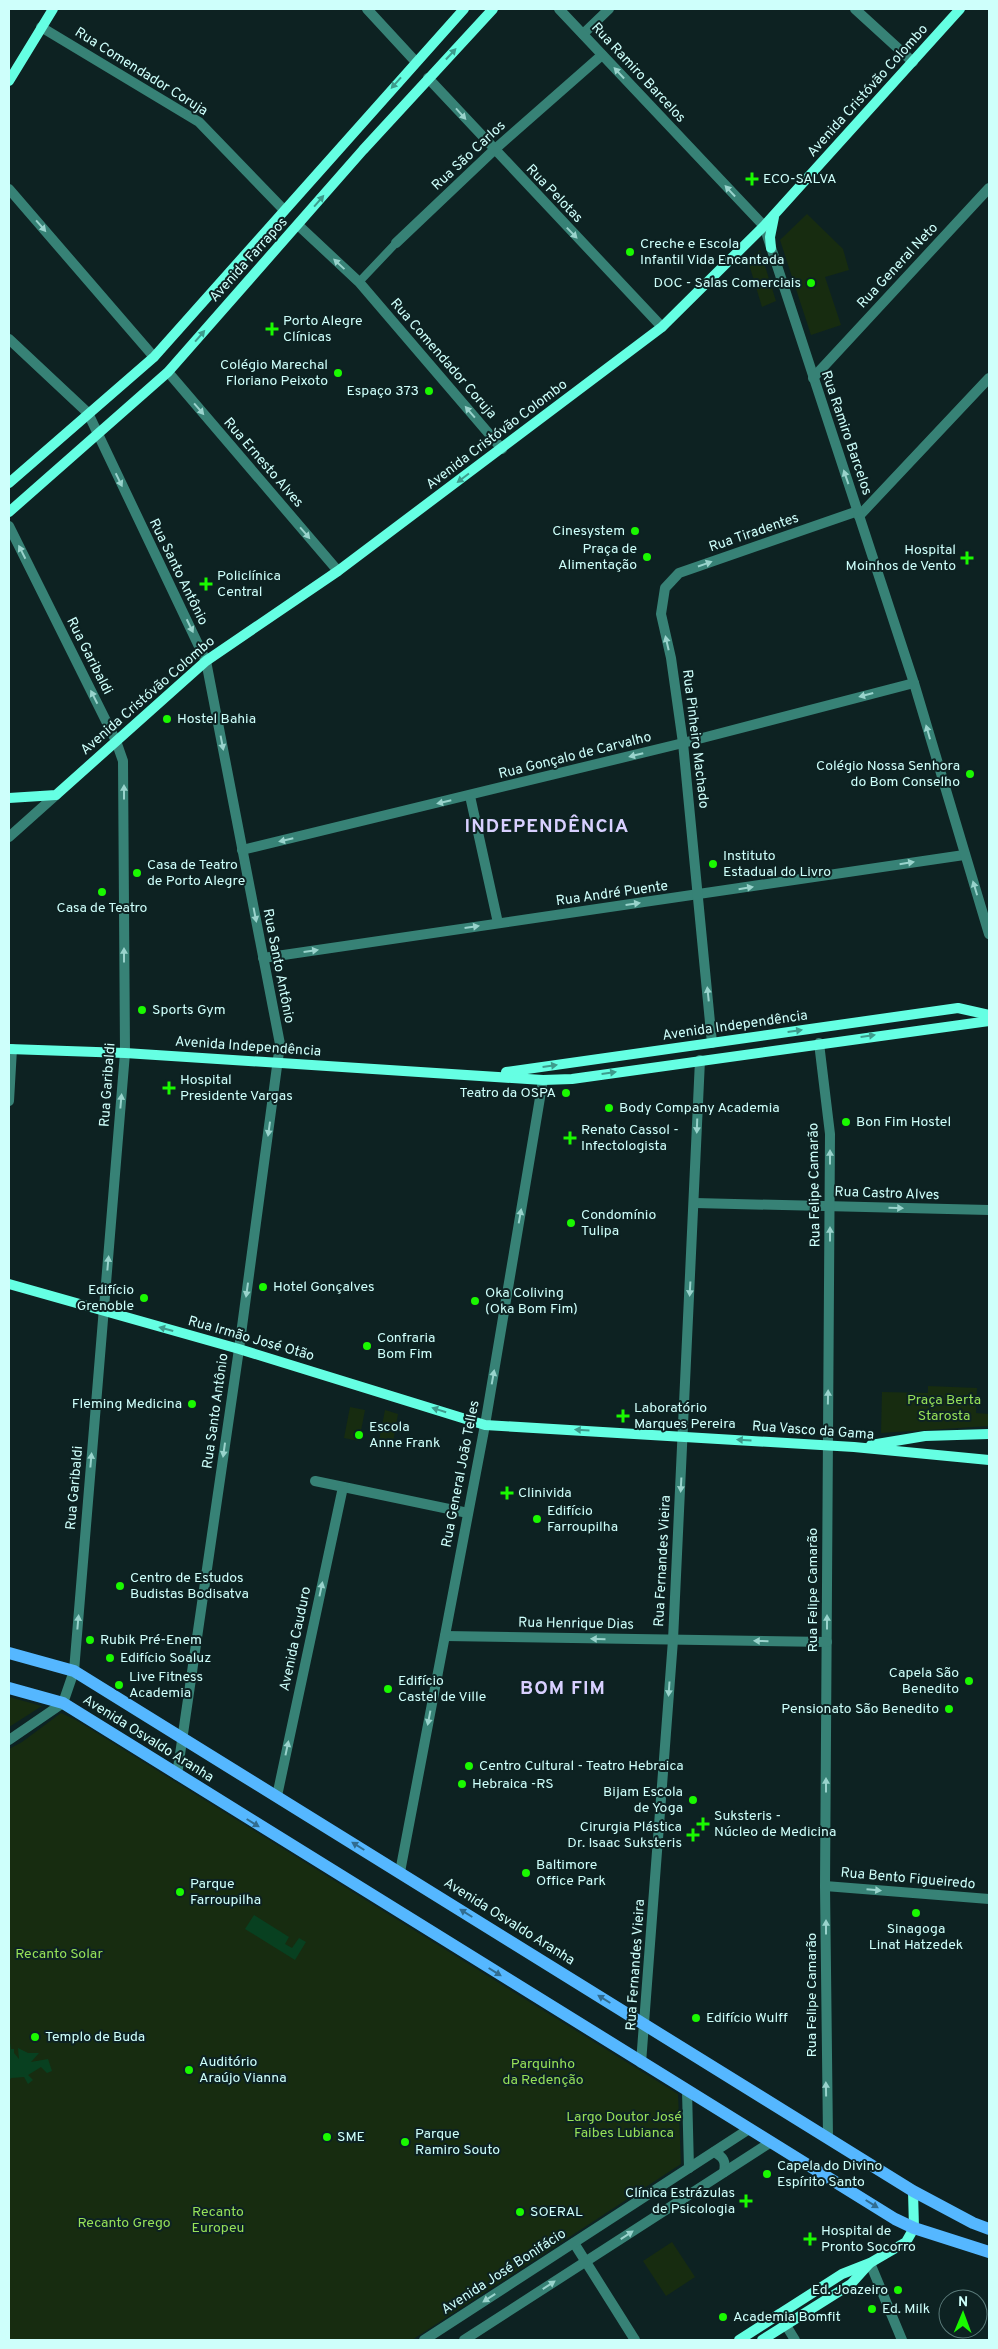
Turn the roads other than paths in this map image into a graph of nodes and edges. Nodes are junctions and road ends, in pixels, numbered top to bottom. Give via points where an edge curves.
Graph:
1 (53, 9) edge
2 (367, 9) edge
3 (464, 9) edge
4 (493, 9) edge
5 (559, 9) edge
6 (609, 9) edge
7 (855, 9) edge
8 (960, 9) edge
9 (41, 28) junction
10 (583, 34) junction
11 (602, 55) junction
12 (415, 61) junction
13 (913, 62) junction
14 (428, 78) junction
15 (9, 81) edge
16 (494, 150) junction
17 (989, 188) edge
18 (9, 189) edge
19 (284, 210) junction
20 (775, 214) junction
21 (298, 225) junction
22 (764, 226) junction
23 (396, 243) joint
24 (770, 248) junction
25 (359, 282) junction
26 (662, 327) junction
27 (9, 339) edge
28 (154, 357) junction
29 (827, 363) junction
30 (808, 364) junction
31 (168, 372) junction
32 (813, 378) junction
33 (989, 378) edge
34 (88, 413) junction
35 (97, 436) junction
36 (502, 448) junction
37 (9, 483) edge
38 (858, 511) junction
39 (9, 512) edge
40 (9, 526) edge
41 (338, 571) junction
42 (664, 588) joint
43 (206, 661) junction
44 (914, 683) junction
45 (116, 741) junction
46 (684, 743) junction
47 (56, 795) junction
48 (470, 796) junction
49 (9, 798) edge
50 (9, 837) edge
51 (242, 850) junction
52 (964, 855) junction
53 (698, 895) junction
54 (498, 923) junction
55 (989, 934) edge
56 (263, 958) junction
57 (989, 1015) edge
58 (989, 1021) edge
59 (712, 1042) junction
60 (819, 1043) junction
61 (11, 1049) edge
62 (125, 1053) junction
63 (700, 1060) junction
64 (278, 1063) junction
65 (485, 1075) junction
66 (544, 1080) junction
67 (9, 1101) edge
68 (694, 1203) junction
69 (830, 1206) junction
70 (989, 1210) edge
71 (9, 1284) edge
72 (104, 1312) junction
73 (239, 1348) junction
74 (485, 1425) junction
75 (989, 1434) edge
76 (683, 1437) junction
77 (828, 1446) junction
78 (854, 1447) junction
79 (989, 1460) edge
80 (315, 1482) dead end
81 (343, 1487) junction
82 (468, 1512) junction
83 (445, 1636) junction
84 (673, 1640) junction
85 (827, 1642) junction
86 (9, 1653) edge
87 (74, 1671) junction
88 (9, 1688) edge
89 (63, 1703) junction
90 (182, 1737) junction
91 (9, 1740) edge
92 (177, 1775) junction
93 (277, 1796) junction
94 (400, 1872) junction
95 (826, 1886) junction
96 (989, 1899) edge
97 (646, 2025) junction
98 (641, 2063) junction
99 (687, 2091) junction
100 (749, 2129) junction
101 (828, 2138) junction
102 (771, 2142) junction
103 (714, 2152) junction
104 (689, 2168) junction
105 (724, 2172) junction
106 (913, 2191) junction
107 (914, 2228) junction
108 (989, 2229) edge
109 (574, 2243) junction
110 (989, 2252) edge
111 (586, 2262) junction
112 (870, 2263) junction
113 (779, 2314) junction
114 (786, 2325) junction
115 (424, 2340) edge
116 (464, 2340) edge
117 (636, 2340) edge
118 (739, 2340) edge
119 (762, 2340) edge
120 (795, 2340) edge
121 (902, 2340) edge

1 - 9 main road
2 - 12 street
3 - 12 main road, Avenida Farrapos
14 -> 4 main road, Avenida Farrapos
5 - 10 street, Rua Ramiro Barcelos
6 - 10 street
7 - 13 street
8 - 13 main road, Avenida Cristóvão Colombo
9 - 15 main road
9 - 19 street, Rua Comendador Coruja via 199,122
10 - 11 street, Rua Ramiro Barcelos
11 - 16 street, Rua São Carlos
22 -> 11 street, Rua Ramiro Barcelos
12 -> 19 main road, Avenida Farrapos
13 - 20 main road, Avenida Cristóvão Colombo
14 -> 16 street, Rua Pelotas
21 -> 14 main road, Avenida Farrapos
16 - 23 street, Rua São Carlos
16 -> 26 street, Rua Pelotas
17 - 29 street, Rua General Neto
18 -> 28 street
19 - 28 main road, Avenida Farrapos
20 - 22 main road, Avenida Cristóvão Colombo
20 - 24 main road
25 -> 21 street, Rua Comendador Coruja
31 -> 21 main road, Avenida Farrapos
22 - 24 street, Rua Ramiro Barcelos
22 - 26 main road, Avenida Cristóvão Colombo
23 - 25 street, Rua São Carlos
24 - 30 street, Rua Ramiro Barcelos
36 -> 25 street, Rua Comendador Coruja
26 - 36 main road, Avenida Cristóvão Colombo
27 - 34 street, Rua Santo Antônio
28 - 34 main road, Avenida Farrapos
29 - 30 street
29 - 32 street, Rua General Neto
30 - 32 street, Rua Ramiro Barcelos
31 - 35 main road, Avenida Farrapos
31 -> 41 street, Rua Ernesto Alves
38 -> 32 street, Rua Ramiro Barcelos
33 - 38 street, Rua Tiradentes via 870,505
34 - 35 street, Rua Santo Antônio
34 - 37 main road, Avenida Farrapos
35 - 39 main road, Avenida Farrapos
35 -> 43 street, Rua Santo Antônio
36 -> 41 main road, Avenida Cristóvão Colombo
42 -> 38 street, Rua Tiradentes via 678,573
38 - 44 street, Rua Ramiro Barcelos
45 -> 40 street, Rua Garibaldi
41 - 43 main road, Avenida Cristóvão Colombo
46 -> 42 street, Rua Pinheiro Machado via 661,614
43 - 45 main road, Avenida Cristóvão Colombo
43 -> 51 street, Rua Santo Antônio
44 -> 46 street, Rua Gonçalo de Carvalho
52 -> 44 street, Rua Ramiro Barcelos
45 - 47 main road, Avenida Cristóvão Colombo
62 -> 45 street, Rua Garibaldi via 123,761
46 -> 48 street, Rua Gonçalo de Carvalho
46 - 53 street, Rua Pinheiro Machado
47 - 49 main road
47 - 50 street, Avenida Cristóvão Colombo
48 -> 51 street, Rua Gonçalo de Carvalho
48 - 54 street
51 -> 56 street, Rua Santo Antônio
53 -> 52 street, Rua André Puente
55 -> 52 street, Rua Ramiro Barcelos
54 -> 53 street, Rua André Puente
59 -> 53 street, Rua Pinheiro Machado
56 -> 54 street, Rua André Puente
56 - 64 street, Rua Santo Antônio via 280,1044
59 -> 57 main road, Avenida Independência via 958,1008
60 -> 58 main road, Avenida Independência
65 -> 59 main road, Avenida Independência
60 - 63 main road, Avenida Independência
69 -> 60 street, Rua Felipe Camarão via 830,1134
61 - 62 main road, Avenida Independência
61 - 67 street
62 - 64 main road, Avenida Independência
72 -> 62 street, Rua Garibaldi
66 -> 63 main road, Avenida Independência via 572,1079
63 -> 68 street, Rua Fernandes Vieira
64 - 65 main road, Avenida Independência
64 -> 73 street, Rua Santo Antônio
65 - 66 main road, Avenida Independência
74 -> 66 street, Rua General João Telles
68 - 69 street, Rua Castro Alves
68 -> 76 street, Rua Fernandes Vieira
69 -> 70 street, Rua Castro Alves
77 -> 69 street, Rua Felipe Camarão
71 - 72 main road, Rua Irmão José Otão
73 -> 72 main road, Rua Irmão José Otão
87 -> 72 street, Rua Garibaldi
74 -> 73 main road, Rua Irmão José Otão
73 -> 90 street, Rua Santo Antônio
76 -> 74 main road, Rua Vasco da Gama
74 - 82 street, Rua General João Telles
75 - 78 main road via 925,1436
77 -> 76 main road, Rua Vasco da Gama
76 -> 84 street, Rua Fernandes Vieira
77 - 78 main road, Rua Vasco da Gama
85 -> 77 street, Rua Felipe Camarão
78 - 79 main road, Rua Vasco da Gama
80 - 81 street
81 - 82 street
93 -> 81 street, Avenida Cauduro
82 - 83 street, Rua General João Telles
84 -> 83 street, Rua Henrique Dias
83 -> 94 street, Rua General João Telles
85 -> 84 street, Rua Henrique Dias
84 -> 97 street, Rua Fernandes Vieira
95 -> 85 street, Rua Felipe Camarão
86 - 87 main road, Avenida Osvaldo Aranha
87 - 89 street, Rua Garibaldi
87 - 90 main road, Avenida Osvaldo Aranha
88 - 89 main road, Avenida Osvaldo Aranha
89 - 91 street
89 - 92 main road, Avenida Osvaldo Aranha
90 - 92 street, Rua Santo Antônio
90 - 93 main road, Avenida Osvaldo Aranha
92 -> 98 main road, Avenida Osvaldo Aranha
94 -> 93 main road, Avenida Osvaldo Aranha
97 -> 94 main road, Avenida Osvaldo Aranha
95 -> 96 street, Rua Bento Figueiredo
101 -> 95 street, Rua Felipe Camarão
97 - 98 street, Rua Fernandes Vieira
97 - 101 main road, Avenida Osvaldo Aranha
98 - 99 main road, Avenida Osvaldo Aranha
99 - 100 main road, Avenida Osvaldo Aranha
99 - 104 street
100 - 102 main road, Avenida Osvaldo Aranha
100 - 103 street, Avenida José Bonifácio
101 - 106 main road, Avenida Osvaldo Aranha
102 - 105 street
102 -> 107 main road, Avenida Osvaldo Aranha
103 - 104 street, Avenida José Bonifácio
103 - 105 street via 726,2162
104 - 109 street, Avenida José Bonifácio
111 -> 105 street
106 - 107 main road
106 - 108 main road, Avenida Osvaldo Aranha
107 - 110 main road, Avenida Osvaldo Aranha
107 - 112 main road via 906,2242
109 - 111 street
109 -> 115 street, Avenida José Bonifácio
116 -> 111 street
111 - 117 street
112 - 113 main road via 842,2274
112 - 114 main road via 851,2284
112 - 121 street
113 - 114 street
113 - 118 main road
114 - 119 main road
114 - 120 street

